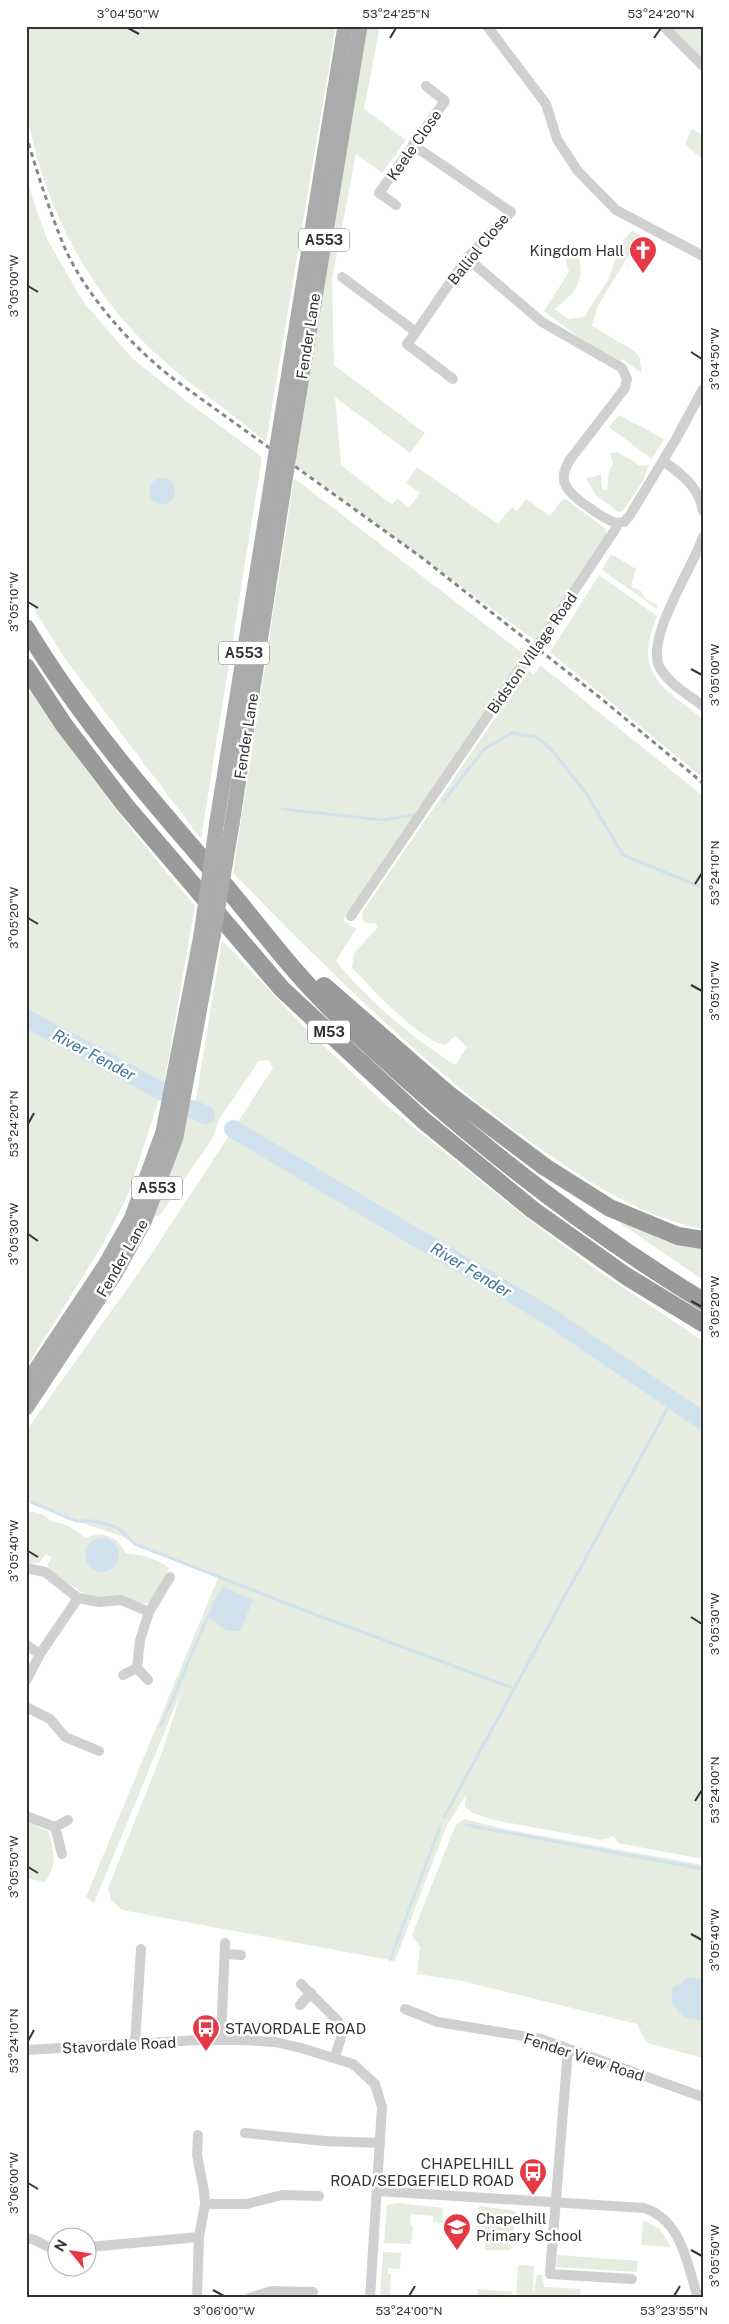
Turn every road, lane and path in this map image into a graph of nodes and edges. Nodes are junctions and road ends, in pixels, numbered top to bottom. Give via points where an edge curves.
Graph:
1 (345, 26) edge
2 (360, 26) edge
3 (487, 26) edge
4 (663, 26) edge
5 (703, 66) edge
6 (426, 86) dead end
7 (414, 145) junction
8 (396, 205) dead end
9 (703, 256) edge
10 (467, 258) junction
11 (342, 277) dead end
12 (416, 332) junction
13 (453, 379) dead end
14 (703, 389) edge
15 (283, 450) junction
16 (663, 461) junction
17 (703, 511) edge
18 (616, 523) junction
19 (703, 536) edge
20 (26, 628) edge
21 (26, 667) edge
22 (703, 706) edge
23 (351, 916) dead end
24 (207, 936) junction
25 (270, 941) junction
26 (703, 1240) edge
27 (703, 1301) edge
28 (703, 1323) edge
29 (26, 1384) edge
30 (26, 1408) edge
31 (26, 1568) edge
32 (170, 1577) dead end
33 (78, 1598) junction
34 (149, 1612) junction
35 (26, 1645) edge
36 (40, 1654) junction
37 (137, 1668) junction
38 (123, 1676) dead end
39 (148, 1680) dead end
40 (26, 1681) edge
41 (26, 1707) edge
42 (99, 1751) dead end
43 (26, 1816) edge
44 (68, 1820) dead end
45 (55, 1827) junction
46 (62, 1854) dead end
47 (225, 1943) dead end
48 (141, 1949) dead end
49 (224, 1954) junction
50 (240, 1955) dead end
51 (301, 1984) dead end
52 (311, 1993) junction
53 (300, 2004) dead end
54 (405, 2009) dead end
55 (222, 2040) junction
56 (135, 2044) junction
57 (568, 2049) junction
58 (26, 2050) edge
59 (335, 2058) junction
60 (703, 2097) edge
61 (245, 2133) dead end
62 (198, 2135) dead end
63 (380, 2142) junction
64 (378, 2191) junction
65 (319, 2196) dead end
66 (556, 2201) junction
67 (205, 2204) junction
68 (199, 2237) junction
69 (26, 2239) edge
70 (98, 2246) edge
71 (48, 2247) edge
72 (632, 2279) dead end
73 (303, 2281) dead end
74 (302, 2292) junction
75 (313, 2292) dead end
76 (197, 2298) edge
77 (249, 2298) edge
78 (370, 2298) edge
79 (698, 2298) edge

1 - 15 main road, Fender Lane / A553
2 - 15 main road, Fender Lane / A553
3 - 9 street via 546,104 557,139 577,170 616,210
4 - 5 street
6 - 7 street, Keele Close via 445,101
7 - 8 street, Keele Close via 379,194
7 - 10 street, Balliol Close via 511,212
10 - 12 street, Balliol Close
10 - 18 street via 542,322 625,372 625,388 564,472 565,485 570,492
11 - 12 street
12 - 13 street, Balliol Close via 406,344
14 - 16 street, Bidston Village Road
15 - 24 main road, Fender Lane / A553, bridge
16 - 17 street via 698,493
16 - 18 street, Bidston Village Road via 630,515 624,522
18 - 23 street, Bidston Village Road, bridge via 616,528 545,635
19 - 22 street via 656,645 660,667 668,678
20 - 25 highway, M53 via 138,785
21 - 28 highway, M53 via 64,725 125,805 282,988 423,1120 533,1210 626,1276
24 - 29 main road, Fender Lane / A553 via 164,1132 131,1219 105,1265
24 - 30 main road, Fender Lane / A553 via 176,1137 144,1222 115,1274
25 - 26 highway, M53 via 448,1094 545,1166 610,1208 678,1236
25 - 27 highway, M53 via 330,1007 436,1104 549,1197 639,1262
31 - 33 street via 45,1572
32 - 34 street
33 - 34 street via 98,1602 122,1600
33 - 36 street
34 - 37 street via 140,1640
35 - 36 street
36 - 40 street
37 - 38 street
37 - 39 street
41 - 42 street via 50,1719 65,1737
43 - 45 street
44 - 45 street
45 - 46 street
47 - 49 street
48 - 56 street
49 - 50 street
49 - 55 street
51 - 52 street
52 - 53 street
52 - 59 street via 343,2031
54 - 57 street, Fender View Road via 438,2022 541,2039
55 - 56 street, Stavordale Road
55 - 59 street, Stavordale Road via 275,2042
56 - 58 street, Stavordale Road
57 - 60 street, Fender View Road
57 - 66 street
59 - 63 street, Stavordale Road via 353,2064 375,2084 382,2107
61 - 63 street via 325,2141
62 - 67 street via 197,2156
63 - 64 street, Stavordale Road
64 - 66 street
64 - 78 street, Stavordale Road
65 - 67 street via 282,2195 247,2204
66 - 72 street via 550,2274
66 - 79 street via 644,2208 656,2212 667,2220 677,2235
67 - 68 street
68 - 70 street
68 - 76 street
69 - 71 street
73 - 74 street
74 - 75 street
74 - 77 street via 271,2291

